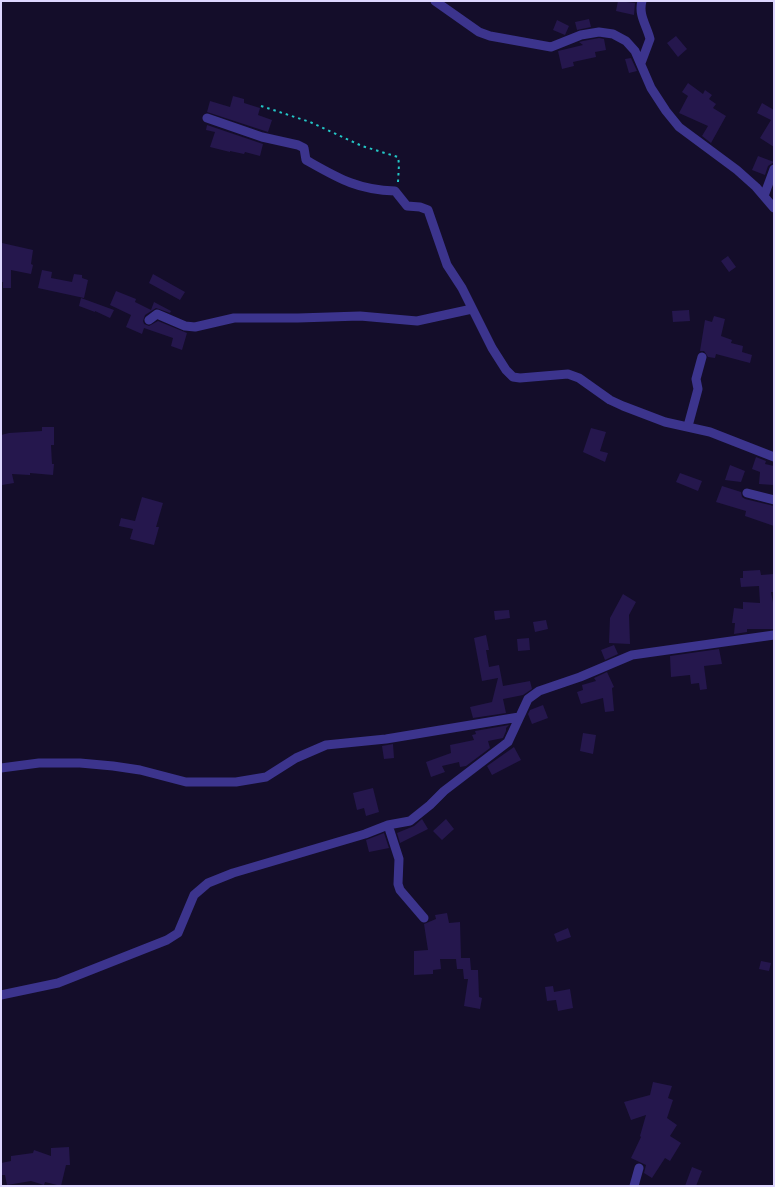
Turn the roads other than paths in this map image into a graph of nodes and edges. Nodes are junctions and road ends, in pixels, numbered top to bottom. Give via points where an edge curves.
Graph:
1 (435, 1) edge
2 (642, 1) edge
3 (641, 63) junction
4 (207, 118) dead end
5 (774, 169) edge
6 (764, 196) junction
7 (774, 208) edge
8 (472, 309) junction
9 (149, 320) dead end
10 (702, 357) dead end
11 (688, 426) junction
12 (774, 458) edge
13 (747, 493) dead end
14 (774, 500) edge
15 (774, 636) edge
16 (519, 717) junction
17 (1, 768) edge
18 (388, 825) junction
19 (424, 918) dead end
20 (1, 995) edge
21 (639, 1168) dead end
22 (634, 1186) edge

1 - 3 street via 490,36 551,47 581,35 613,34 631,44
2 - 3 street via 642,18 650,39
3 - 6 street via 651,88 679,127 737,170
4 - 8 street via 262,137 298,145 304,148 306,160 351,184 395,191 407,206 428,210 447,265
5 - 6 street
6 - 7 street
8 - 9 street via 418,321 360,316 257,318 225,320 195,327 184,326 157,314
8 - 11 street via 492,348 513,377 568,374 623,406 665,422
10 - 11 street
11 - 12 street
13 - 14 street
15 - 16 street via 622,658 539,691 528,699
16 - 17 street via 386,739 326,745 296,758 266,777 236,782 186,782 140,770 80,763 39,763
16 - 18 street via 508,742 410,821
18 - 19 street via 399,859 400,890
18 - 20 street via 208,883 194,895 178,933 167,940 58,982
21 - 22 street

